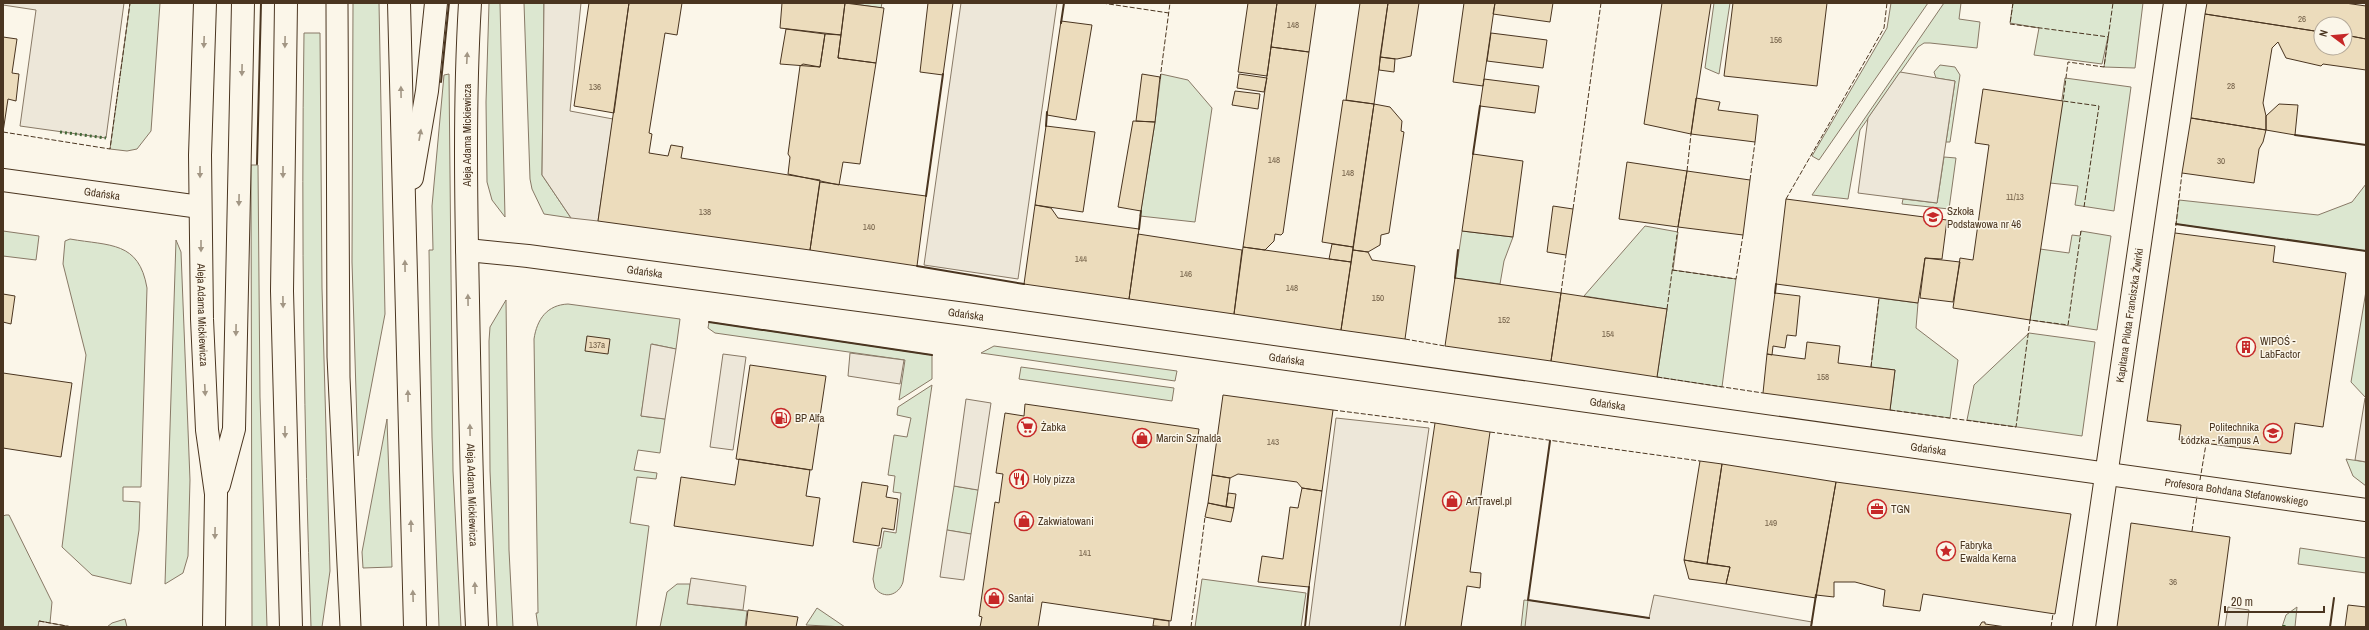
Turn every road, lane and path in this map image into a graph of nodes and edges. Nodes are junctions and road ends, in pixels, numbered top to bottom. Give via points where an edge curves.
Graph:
1 (205, 3) edge
2 (244, 3) edge
3 (286, 3) edge
4 (399, 3) edge
5 (436, 3) edge
6 (470, 3) edge
7 (2175, 3) edge
8 (3, 180) edge
9 (200, 207) junction
10 (404, 229) junction
11 (467, 250) junction
12 (2106, 475) junction
13 (216, 494) junction
14 (2366, 510) edge
15 (214, 627) edge
16 (291, 627) edge
17 (415, 627) edge
18 (476, 627) edge
19 (2084, 627) edge

1 -> 9 main road, Aleja Adama Mickiewicza
2 -> 13 main road via 234,429
3 -> 16 main road via 282,291
10 -> 4 main road
10 -> 5 main road via 427,91
11 -> 6 main road, Aleja Adama Mickiewicza via 467,65
7 - 12 main road, Kapitana Pilota Franciszka Żwirki
8 - 9 main road, Gdańska
9 -> 13 main road, Aleja Adama Mickiewicza via 207,430
17 -> 10 main road
11 - 12 main road, Gdańska via 965,314
18 -> 11 main road, Aleja Adama Mickiewicza via 470,472
12 - 14 main road, Profesora Bohdana Stefanowskiego
12 - 19 main road, Kapitana Pilota Franciszka Żwirki
13 -> 15 main road, Aleja Adama Mickiewicza

